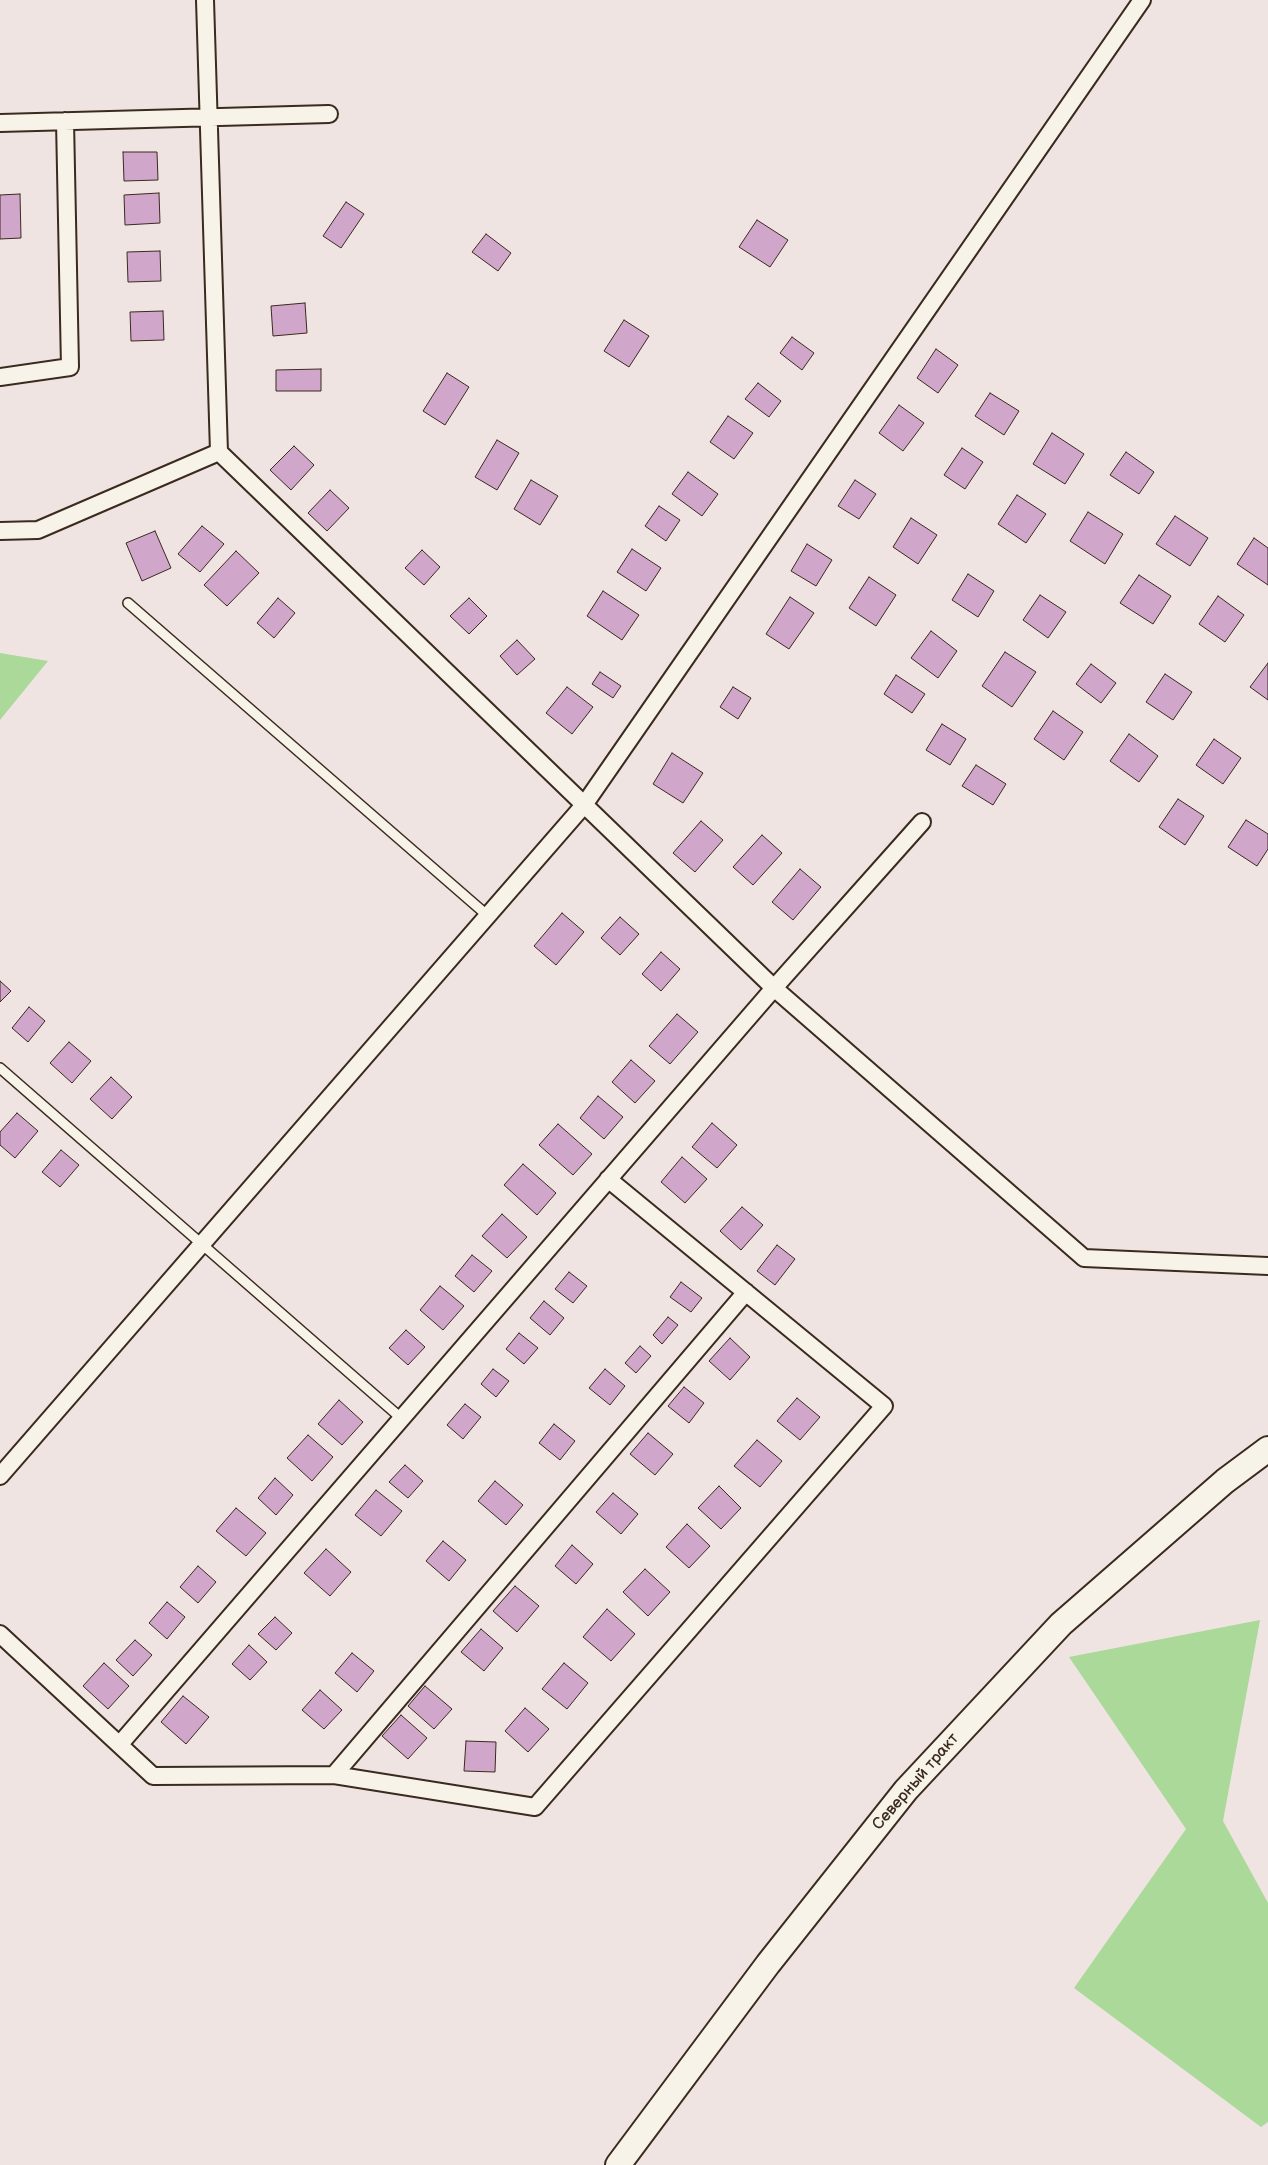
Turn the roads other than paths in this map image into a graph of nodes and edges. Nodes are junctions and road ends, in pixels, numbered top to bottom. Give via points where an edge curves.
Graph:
1 (205, 0) edge
2 (1142, 0) edge
3 (329, 114) dead end
4 (208, 118) junction
5 (65, 121) junction
6 (0, 124) edge
7 (0, 378) edge
8 (219, 452) junction
9 (0, 531) edge
10 (128, 603) dead end
11 (584, 805) junction
12 (922, 822) dead end
13 (488, 916) junction
14 (774, 988) junction
15 (0, 1068) edge
16 (608, 1179) junction
17 (202, 1244) junction
18 (1268, 1266) edge
19 (746, 1292) junction
20 (402, 1418) junction
21 (1268, 1449) edge
22 (0, 1476) edge
23 (0, 1634) edge
24 (120, 1744) junction
25 (334, 1775) junction
26 (618, 2165) edge

1 - 4 street
2 - 11 street
3 - 4 street
4 - 5 street
4 - 8 street
5 - 6 street
5 - 7 street via 70,367
8 - 9 street via 38,530
8 - 11 street
10 - 13 lane
11 - 13 street
11 - 14 street
12 - 14 street
13 - 17 street
14 - 16 street
14 - 18 street via 1084,1258
15 - 17 lane
16 - 19 street
16 - 20 street
17 - 20 lane
17 - 22 street
19 - 25 street
19 - 25 street via 884,1406 535,1807
20 - 24 street
21 - 26 main road, Северный тракт via 1225,1481 1061,1624 906,1790 768,1964
23 - 24 street
24 - 25 street via 153,1776

